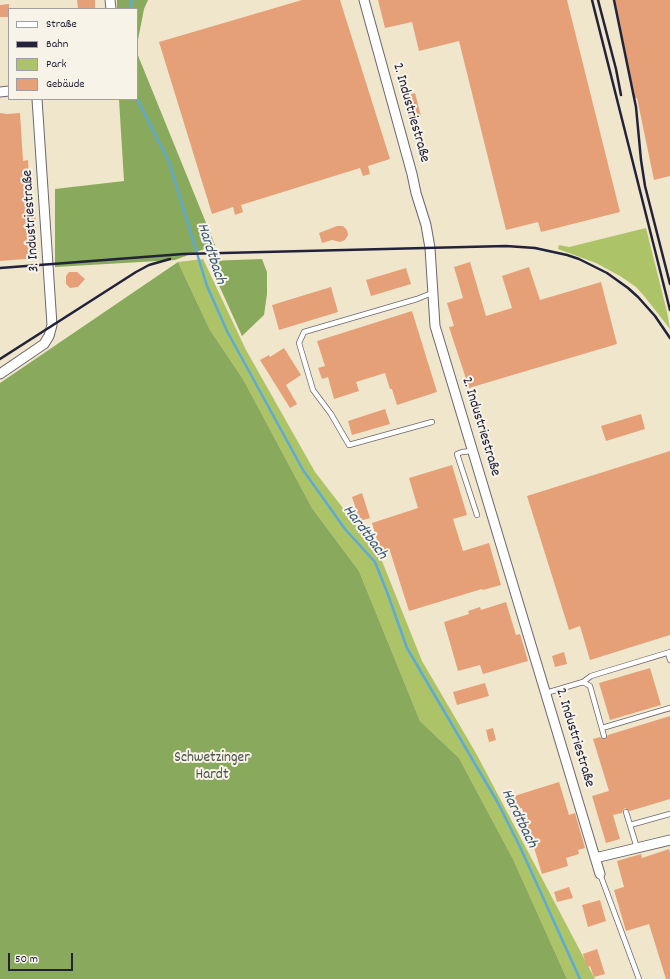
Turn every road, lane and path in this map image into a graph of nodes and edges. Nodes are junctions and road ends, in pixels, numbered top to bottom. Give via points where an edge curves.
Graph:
1 (364, 0) edge
2 (37, 100) edge
3 (432, 292) junction
4 (0, 374) edge
5 (432, 422) dead end
6 (473, 451) junction
7 (477, 514) dead end
8 (669, 652) edge
9 (670, 660) edge
10 (583, 682) junction
11 (546, 693) junction
12 (670, 708) edge
13 (602, 728) junction
14 (604, 736) dead end
15 (626, 812) dead end
16 (670, 814) edge
17 (630, 825) junction
18 (670, 840) edge
19 (637, 848) junction
20 (595, 858) junction
21 (600, 874) joint
22 (640, 979) edge

1 - 3 street, 2. Industriestraße via 426,225
2 - 4 street, 3. Industriestraße via 52,326 47,341
3 - 5 lane via 417,299 304,332 299,343 313,390 349,445
3 - 6 street, 2. Industriestraße via 435,326
6 - 7 lane via 457,454
6 - 11 street, 2. Industriestraße
8 - 9 lane
8 - 10 lane via 591,676
10 - 11 lane
10 - 13 lane via 590,686
11 - 20 street, 2. Industriestraße
12 - 13 lane
13 - 14 lane
15 - 17 lane
16 - 17 lane
17 - 19 lane
18 - 19 street
19 - 20 street
20 - 21 street, 2. Industriestraße
21 - 22 lane

